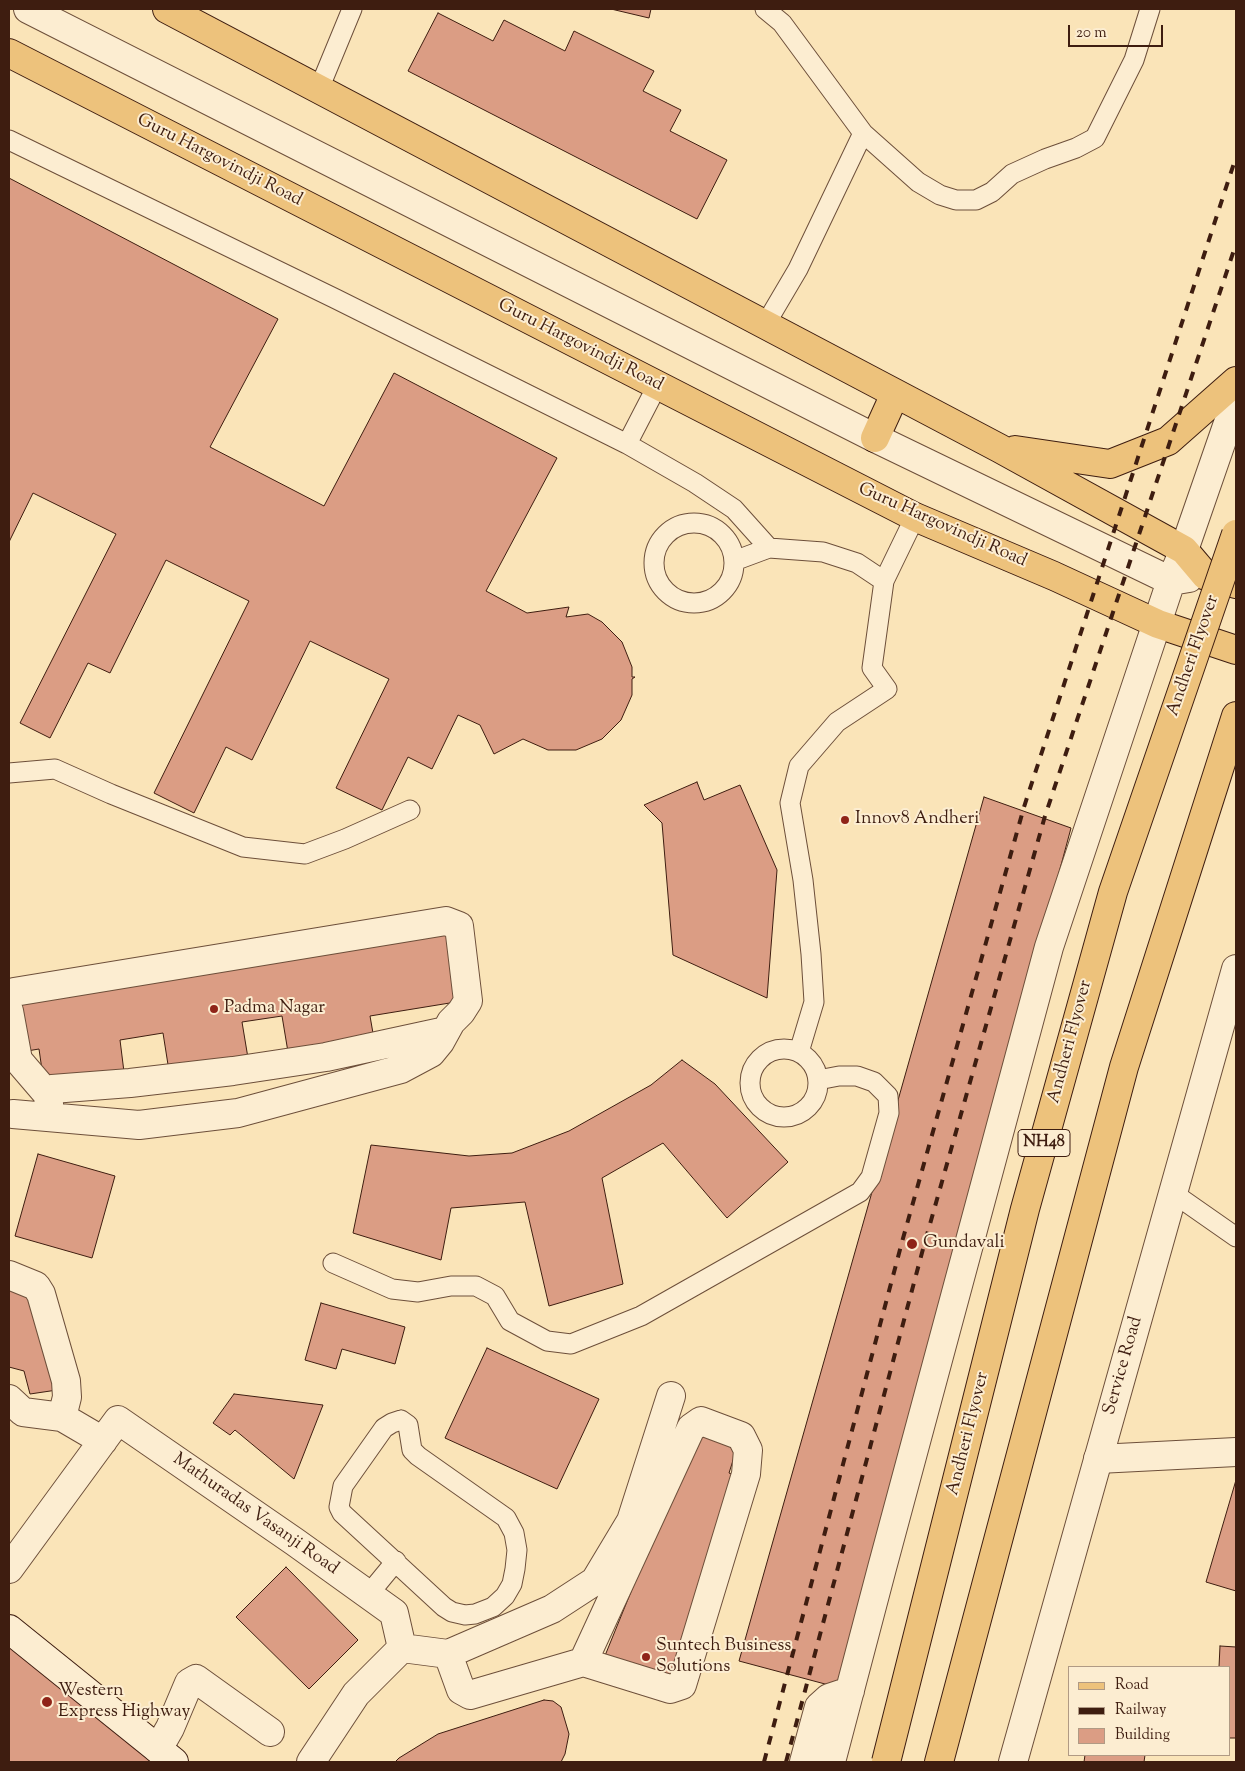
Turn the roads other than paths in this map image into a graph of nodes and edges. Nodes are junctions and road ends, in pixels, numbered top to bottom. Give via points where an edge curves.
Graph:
1 (28, 9) edge
2 (167, 9) edge
3 (352, 9) edge
4 (765, 9) edge
5 (1150, 9) edge
6 (9, 53) edge
7 (319, 89) junction
8 (863, 133) junction
9 (9, 140) edge
10 (765, 325) junction
11 (1236, 381) edge
12 (657, 386) junction
13 (894, 394) junction
14 (1236, 400) edge
15 (875, 438) junction
16 (627, 444) junction
17 (999, 448) junction
18 (915, 517) junction
19 (1236, 534) edge
20 (769, 548) junction
21 (1184, 550) junction
22 (734, 561) junction
23 (1206, 576) junction
24 (884, 581) junction
25 (1171, 581) junction
26 (1236, 584) edge
27 (1158, 624) junction
28 (1236, 650) edge
29 (1236, 716) edge
30 (9, 773) edge
31 (410, 810) dead end
32 (1236, 969) edge
33 (9, 999) edge
34 (9, 1012) edge
35 (446, 1031) junction
36 (799, 1052) junction
37 (233, 1071) junction
38 (818, 1080) junction
39 (49, 1106) junction
40 (10, 1112) edge
41 (238, 1113) junction
42 (1173, 1193) junction
43 (1236, 1237) edge
44 (334, 1263) dead end
45 (9, 1275) edge
46 (671, 1396) dead end
47 (9, 1400) edge
48 (62, 1417) junction
49 (103, 1441) junction
50 (1236, 1452) edge
51 (1098, 1459) junction
52 (396, 1561) junction
53 (9, 1568) edge
54 (368, 1595) junction
55 (9, 1629) edge
56 (402, 1648) junction
57 (448, 1654) junction
58 (583, 1662) junction
59 (850, 1691) junction
60 (270, 1732) dead end
61 (166, 1756) edge
62 (311, 1762) edge
63 (804, 1762) edge
64 (831, 1762) edge
65 (886, 1762) edge
66 (939, 1762) edge
67 (1013, 1762) edge

1 - 15 street
2 - 7 main road
3 - 7 lane
4 - 8 lane via 782,23
5 - 8 lane via 1134,60 1095,138 1012,174 992,192 976,200 940,196 918,182
6 - 12 main road, Guru Hargovindji Road
7 - 10 main road
8 - 10 lane via 798,269
9 - 16 lane
10 - 13 main road
11 - 17 main road via 1168,440 1110,464
12 - 16 lane
12 - 18 main road, Guru Hargovindji Road
13 - 15 main road
13 - 17 main road
14 - 21 street
15 - 25 street
16 - 20 lane via 734,509
17 - 21 main road
18 - 24 lane
18 - 27 main road, Guru Hargovindji Road
19 - 65 main road, Andheri Flyover / NH48, bridge via 1113,892 1025,1209
20 - 22 lane
20 - 24 lane via 823,552 857,563
21 - 23 main road
21 - 25 street
22 - 22 lane via 733,574 718,596 693,604 668,595 660,585 653,560 664,536 687,524 701,524 723,537
23 - 25 street
23 - 26 main road
24 - 36 lane via 872,668 887,689 837,722 799,766 790,803 803,880 814,1002
25 - 27 street
27 - 28 main road, Guru Hargovindji Road
27 - 59 street via 1048,947
29 - 66 main road via 1124,1067
30 - 31 lane via 55,769 243,847 305,854
32 - 42 street, Service Road
33 - 35 street via 14,992 446,922 458,926 468,1001
34 - 39 street via 18,1060
35 - 37 street via 326,1057
35 - 41 street via 432,1053 402,1069
36 - 38 lane via 815,1068
36 - 38 lane via 776,1050 758,1060 750,1080 750,1091 755,1101 771,1115 794,1116 813,1102
37 - 39 street via 130,1084 52,1089
37 - 41 street
38 - 44 lane via 857,1076 874,1082 888,1096 889,1114 870,1177 860,1192 641,1316 570,1344 547,1341 510,1321 495,1296 476,1286 442,1287 418,1292 392,1288
39 - 40 street
39 - 41 street via 139,1125
42 - 43 lane
42 - 51 street, Service Road
45 - 48 street via 36,1286 41,1294 66,1381 67,1397
46 - 57 street via 631,1521 595,1581 552,1608
47 - 48 street via 23,1412
48 - 49 street
49 - 53 street, Mathuradas Vasanji Road
49 - 54 street, Mathuradas Vasanji Road via 118,1420
50 - 51 street
51 - 67 street, Service Road
52 - 52 lane via 342,1513 339,1496 384,1428 401,1420 408,1425 412,1450 418,1456 506,1518 514,1533 517,1550 512,1584 505,1596 493,1606 465,1615 444,1607
52 - 54 lane
54 - 56 street, Mathuradas Vasanji Road via 394,1613
55 - 61 street
56 - 57 street
56 - 62 street via 356,1694
57 - 58 street via 461,1690 470,1695
58 - 58 street via 670,1689 682,1685 746,1474 748,1450 740,1436 701,1421 691,1428
59 - 63 street via 828,1698 818,1707
59 - 64 street
60 - 61 street via 196,1679 189,1683 170,1728

